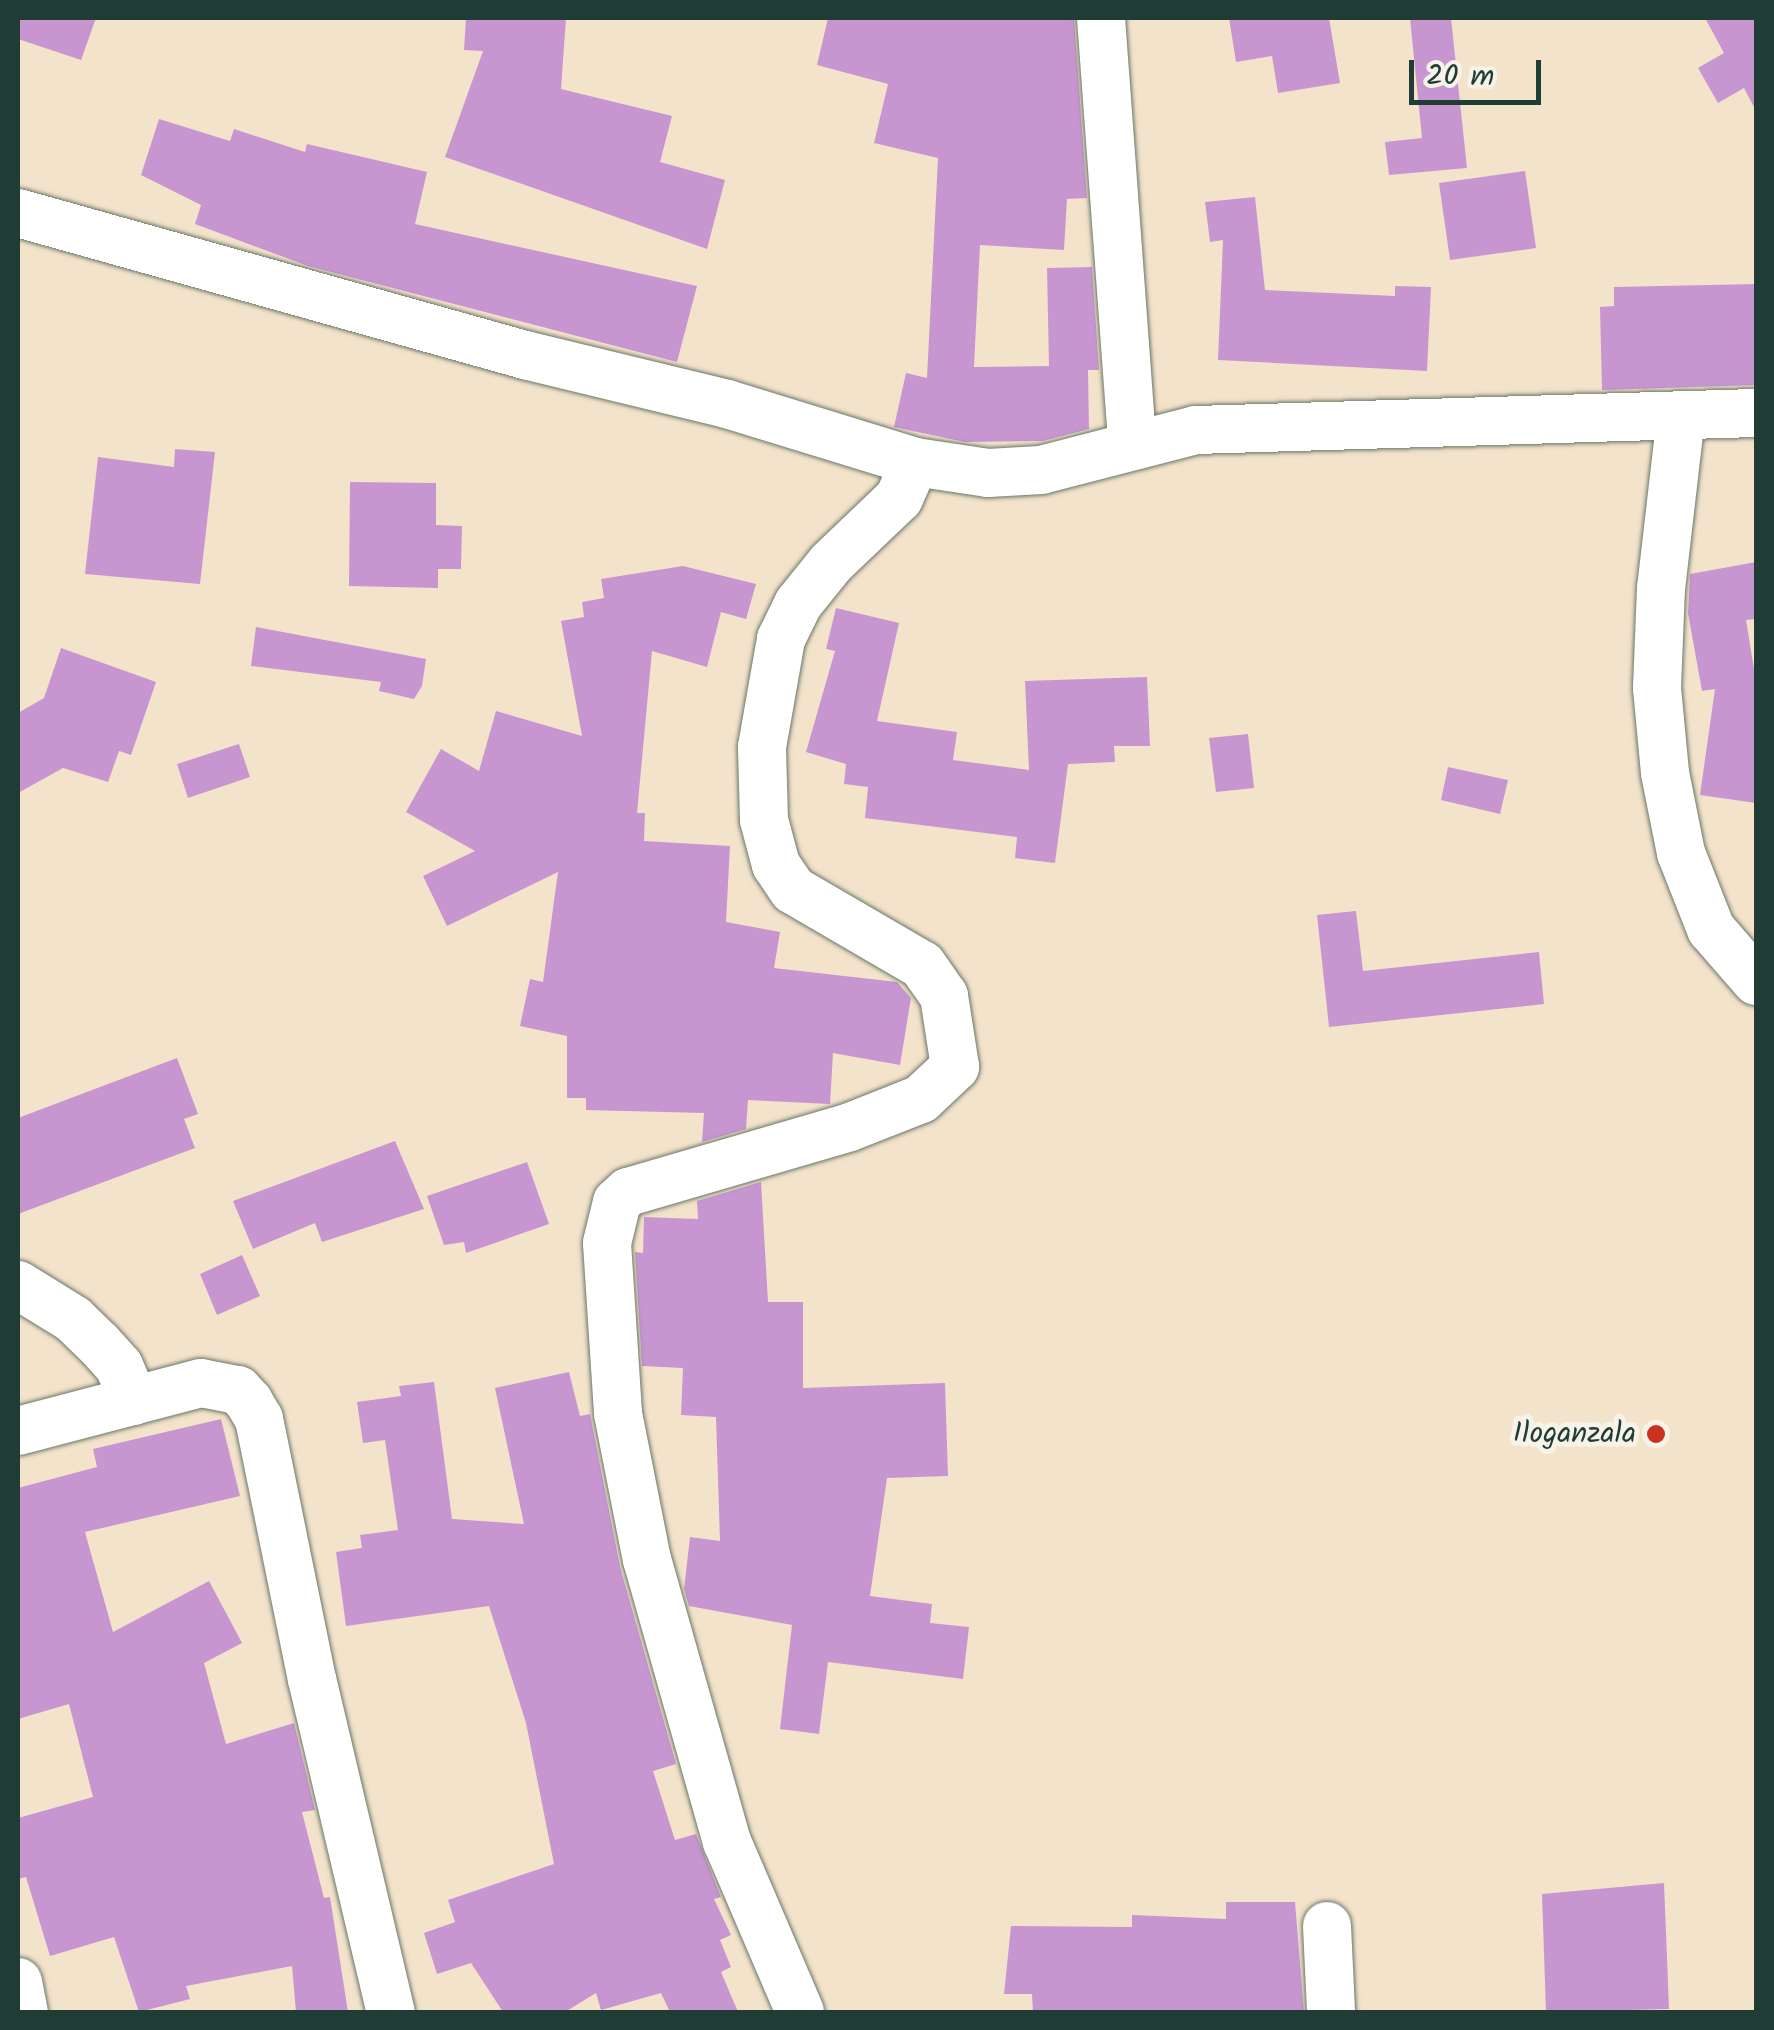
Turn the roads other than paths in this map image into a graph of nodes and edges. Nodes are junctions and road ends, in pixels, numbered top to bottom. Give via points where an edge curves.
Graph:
1 (1102, 18) edge
2 (18, 213) edge
3 (1756, 413) edge
4 (1682, 416) junction
5 (1132, 443) junction
6 (915, 462) junction
7 (1756, 982) edge
8 (18, 1286) edge
9 (134, 1401) junction
10 (18, 1431) edge
11 (1327, 1926) dead end
12 (18, 1982) edge
13 (24, 2012) edge
14 (392, 2012) edge
15 (800, 2012) edge
16 (1331, 2012) edge

1 - 5 street
2 - 6 street via 525,355 728,404
3 - 4 street
4 - 5 street via 1196,430
4 - 7 street via 1661,588 1657,688 1664,773 1681,853 1711,929
5 - 6 street via 1041,470 988,473
6 - 15 street via 899,498 831,563 798,604 781,639 762,748 764,820 776,865 793,890 922,965 944,996 955,1068 920,1099 850,1127 628,1192 617,1202 607,1243 618,1413 647,1560 726,1842
8 - 9 street via 73,1318 119,1366
9 - 10 street
9 - 14 street via 218,1383 238,1390 258,1419
11 - 16 street
12 - 13 street

